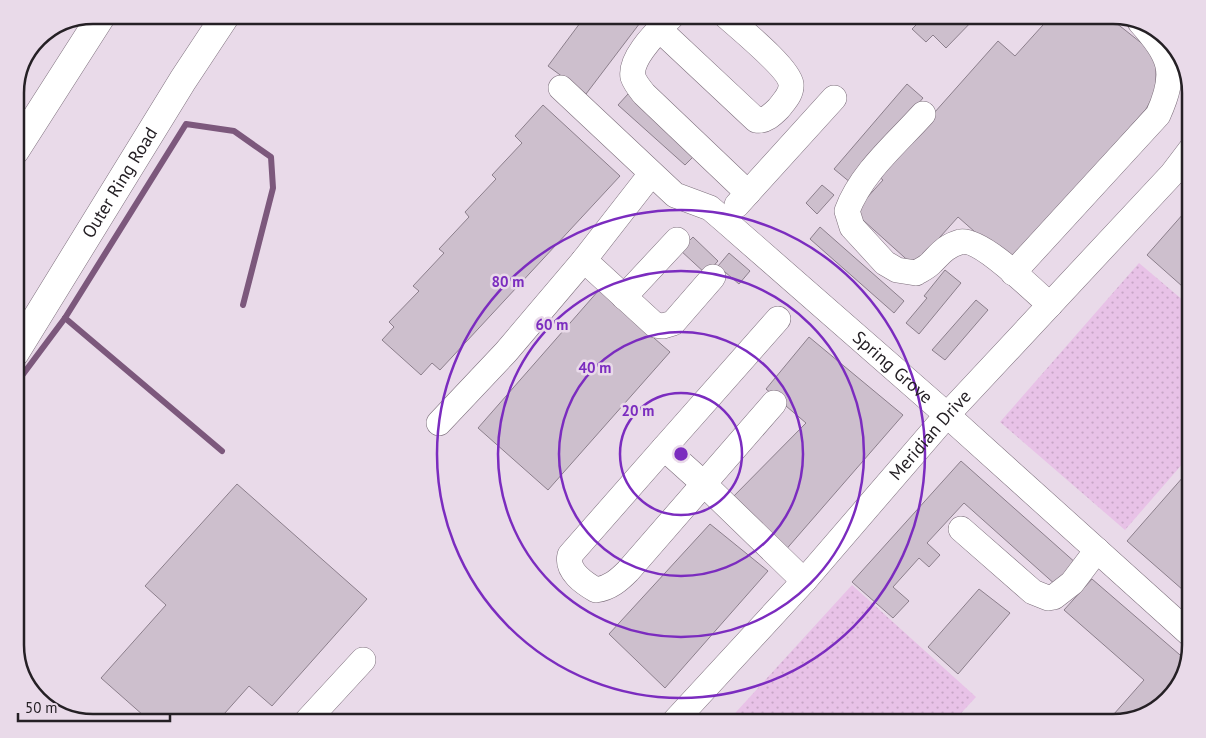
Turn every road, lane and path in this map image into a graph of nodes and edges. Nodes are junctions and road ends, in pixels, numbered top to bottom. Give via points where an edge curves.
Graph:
1 (96, 24) edge
2 (220, 24) edge
3 (664, 24) edge
4 (668, 24) edge
5 (735, 24) edge
6 (1154, 37) edge
7 (561, 88) dead end
8 (834, 98) dead end
9 (923, 114) dead end
10 (24, 137) edge
11 (1182, 161) edge
12 (651, 174) junction
13 (748, 193) junction
14 (724, 220) junction
15 (677, 240) dead end
16 (584, 260) junction
17 (1013, 273) junction
18 (712, 277) dead end
19 (624, 297) junction
20 (1050, 305) junction
21 (778, 319) dead end
22 (24, 337) edge
23 (774, 403) dead end
24 (947, 415) junction
25 (439, 423) dead end
26 (664, 448) junction
27 (703, 483) junction
28 (961, 529) dead end
29 (1097, 550) junction
30 (804, 581) junction
31 (1182, 627) edge
32 (363, 660) dead end
33 (313, 714) edge
34 (687, 714) edge

1 - 10 highway
2 - 22 highway, Outer Ring Road
3 - 13 street via 637,56 633,77 637,86
4 - 5 street via 756,120 764,120 789,95 791,85 787,74
6 - 17 street via 1168,60 1166,98 1158,115
7 - 12 street
8 - 13 street
9 - 17 street via 867,176 855,194 847,212 852,227 885,263 897,270 916,273 940,252 961,242 969,242 981,247
11 - 20 street, Meridian Drive
12 - 14 street, Spring Grove via 675,195 710,208
12 - 16 street
13 - 14 street
14 - 24 street, Spring Grove
15 - 19 street
16 - 19 street
16 - 25 street via 506,352
17 - 20 street
18 - 19 street via 668,326 655,325
20 - 24 street, Meridian Drive
21 - 26 street
23 - 27 street
24 - 29 street, Spring Grove
24 - 30 street, Meridian Drive
26 - 27 street
26 - 27 street via 570,555 577,577 596,590 619,580
27 - 30 street
28 - 29 street via 1033,592 1048,598 1072,582
29 - 31 street, Spring Grove
30 - 34 street, Meridian Drive
32 - 33 street

